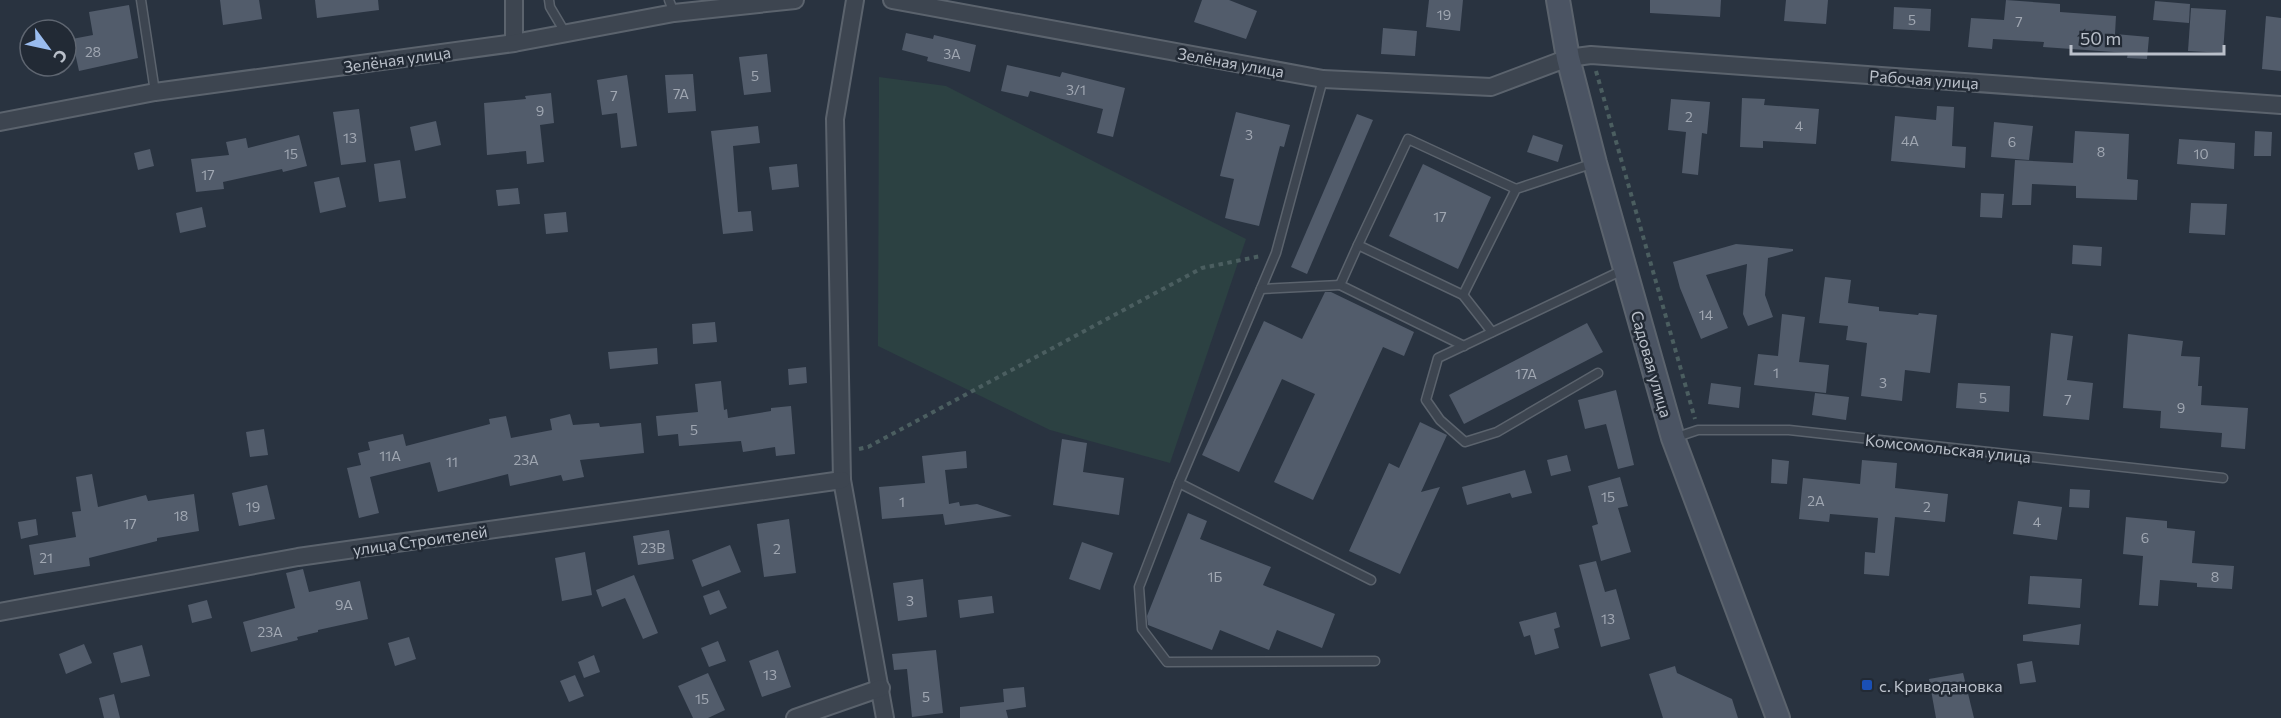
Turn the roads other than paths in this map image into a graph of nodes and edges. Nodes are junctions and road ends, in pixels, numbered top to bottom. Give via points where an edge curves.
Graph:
1 (141, 0) edge
2 (514, 0) edge
3 (549, 0) edge
4 (795, 0) edge
5 (855, 0) edge
6 (892, 0) edge
7 (1558, 0) edge
8 (672, 6) edge
9 (566, 34) junction
10 (514, 43) junction
11 (1568, 58) junction
12 (1323, 79) junction
13 (155, 92) junction
14 (2281, 105) edge
15 (0, 122) edge
16 (1595, 163) junction
17 (1516, 189) junction
18 (1358, 245) junction
19 (1625, 269) junction
20 (1340, 285) junction
21 (1261, 289) junction
22 (1463, 295) junction
23 (1492, 332) junction
24 (1464, 346) junction
25 (1598, 373) dead end
26 (1673, 438) junction
27 (2223, 478) dead end
28 (842, 480) junction
29 (1179, 483) junction
30 (1371, 580) dead end
31 (0, 612) edge
32 (1375, 661) dead end
33 (881, 688) junction
34 (795, 718) edge
35 (885, 718) edge
36 (1778, 718) edge

1 - 13 lane
2 - 10 street
3 - 9 lane
4 - 8 street, Зелёная улица
5 - 28 street via 835,118
6 - 12 street, Зелёная улица
7 - 11 street, Садовая улица
8 - 9 street, Зелёная улица
9 - 10 street, Зелёная улица
10 - 13 street, Зелёная улица
11 - 12 street, Зелёная улица via 1491,87
11 - 14 street, Рабочая улица via 1591,55
11 - 16 street, Садовая улица
12 - 21 lane via 1276,253
13 - 15 street, Зелёная улица
16 - 17 lane
16 - 19 street, Садовая улица
17 - 18 lane via 1408,139
17 - 22 lane
18 - 20 lane
18 - 22 lane
19 - 23 lane
19 - 26 street, Садовая улица
20 - 21 lane
20 - 24 lane
21 - 29 lane
22 - 23 lane
23 - 24 lane
24 - 25 lane via 1438,358 1426,400 1440,420 1466,442 1497,432
26 - 27 lane, Комсомольская улица via 1698,430 1789,430
26 - 36 street, Садовая улица
28 - 31 street, улица Строителей via 298,557
28 - 33 street
29 - 30 lane
29 - 32 lane via 1139,587 1142,629 1167,662
33 - 34 street
33 - 35 street

